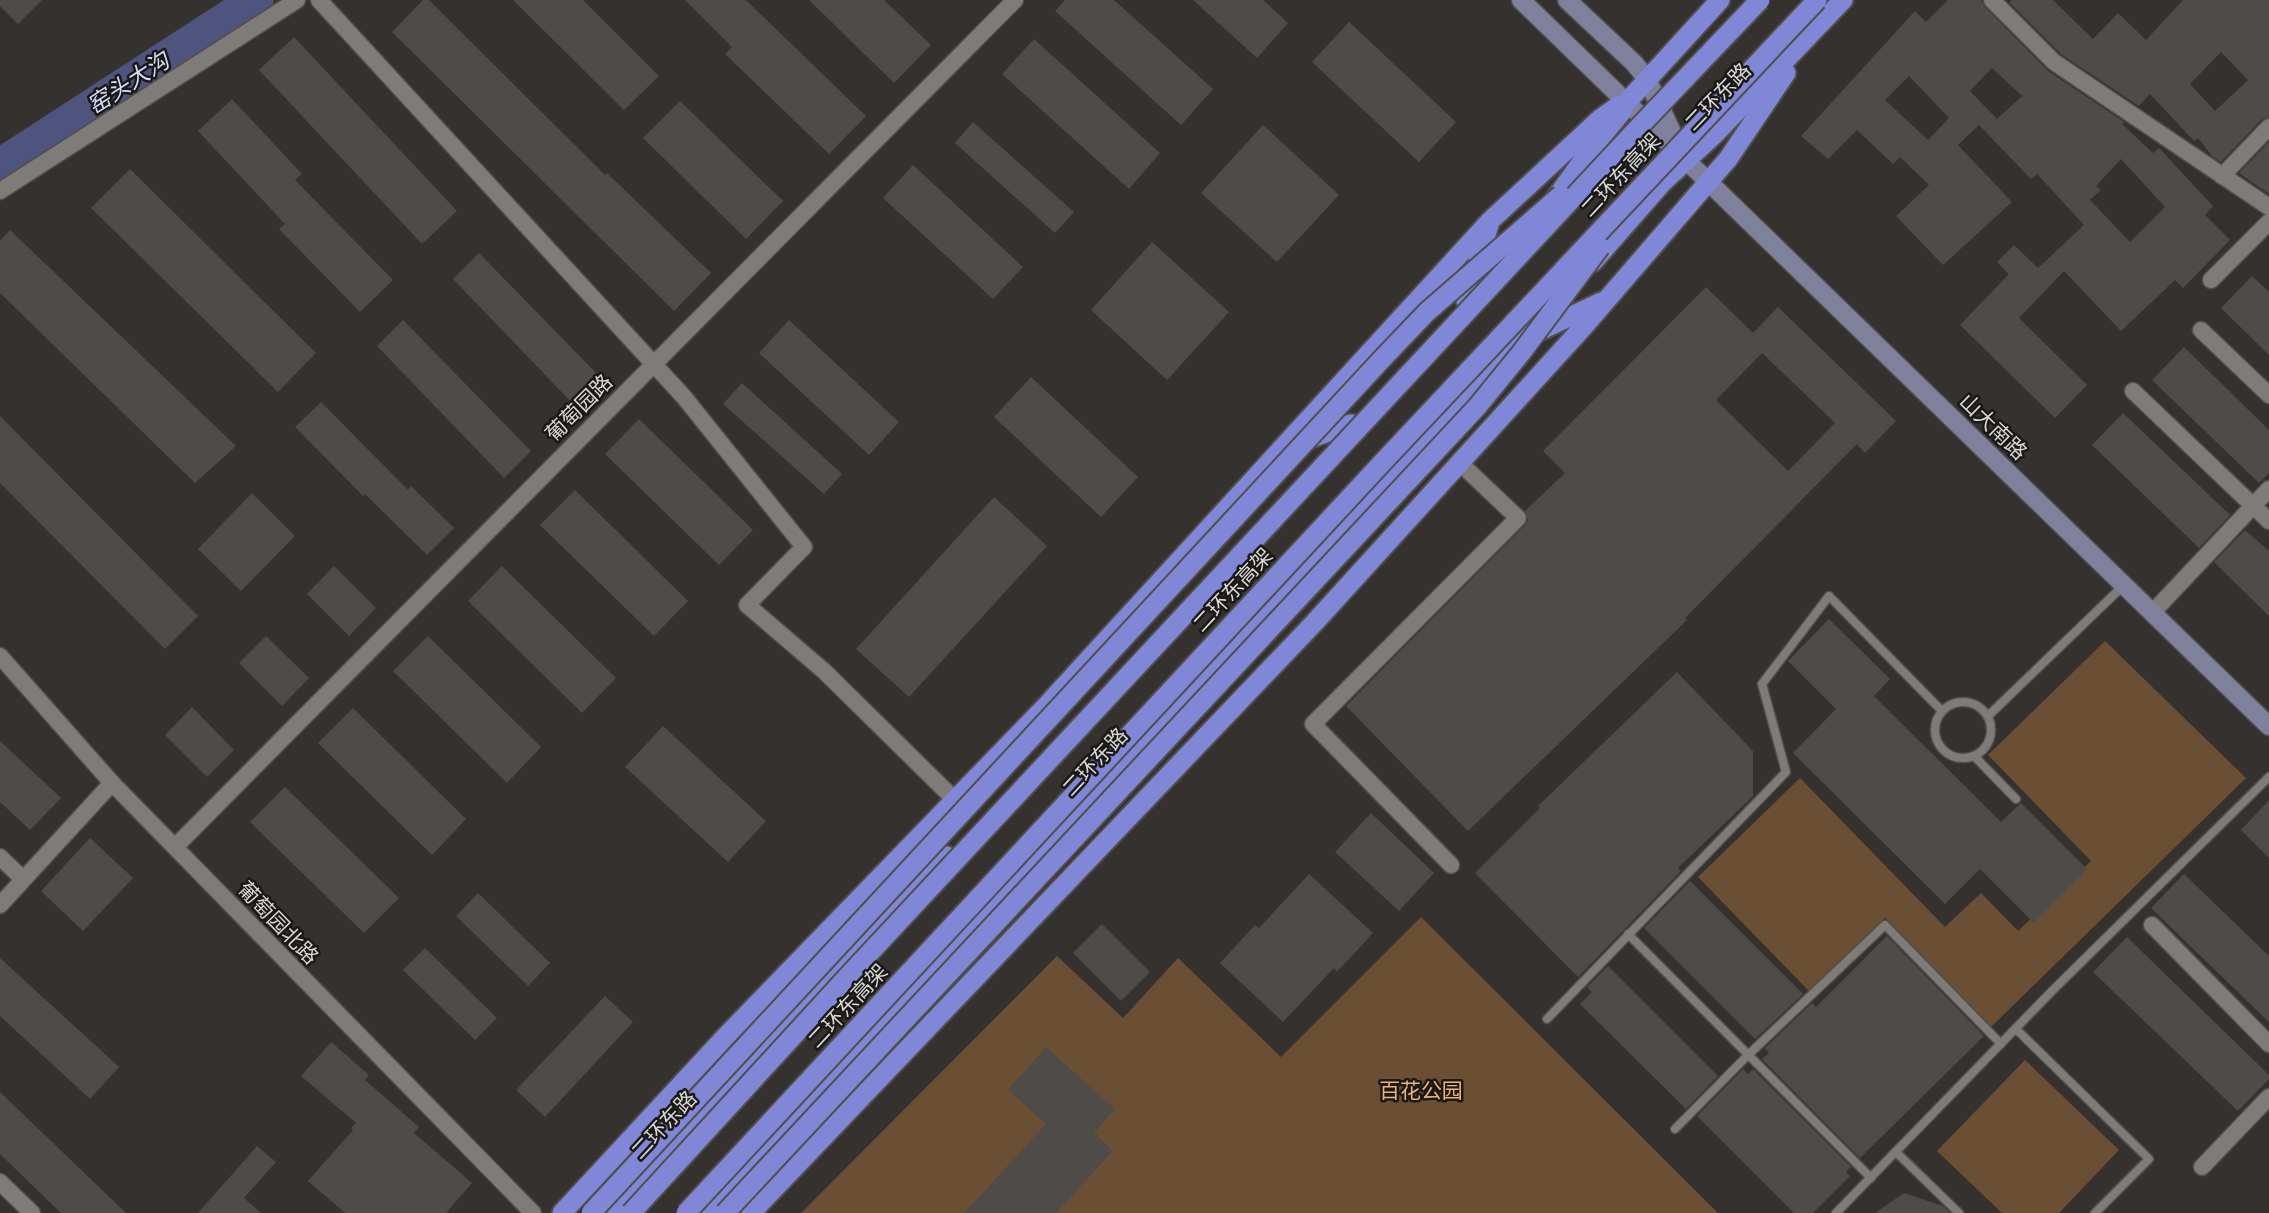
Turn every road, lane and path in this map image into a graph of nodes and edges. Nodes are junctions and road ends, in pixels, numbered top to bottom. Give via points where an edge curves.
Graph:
1 (297, 0) edge
2 (319, 0) edge
3 (1014, 0) edge
4 (1521, 0) edge
5 (1567, 0) edge
6 (1720, 0) edge
7 (1760, 0) edge
8 (1817, 0) edge
9 (1843, 0) edge
10 (1992, 0) edge
11 (1811, 34) junction
12 (1647, 79) junction
13 (1626, 103) junction
14 (2269, 127) edge
15 (1638, 128) junction
16 (1666, 160) junction
17 (1686, 161) junction
18 (2222, 176) junction
19 (1709, 183) junction
20 (0, 191) edge
21 (2269, 207) edge
22 (1490, 221) junction
23 (2269, 222) edge
24 (2211, 280) dead end
25 (1573, 285) junction
26 (1609, 298) junction
27 (1466, 301) junction
28 (1563, 319) junction
29 (2201, 330) dead end
30 (1516, 341) junction
31 (653, 364) junction
32 (1549, 365) junction
33 (2133, 391) dead end
34 (2269, 395) edge
35 (1351, 424) junction
36 (1282, 449) junction
37 (1460, 463) junction
38 (2269, 489) edge
39 (2254, 505) junction
40 (2269, 521) edge
41 (2124, 585) junction
42 (2152, 613) junction
43 (0, 656) edge
44 (1942, 711) junction
45 (1988, 716) junction
46 (2269, 726) edge
47 (1974, 756) junction
48 (2269, 777) edge
49 (112, 783) junction
50 (2016, 799) dead end
51 (955, 800) junction
52 (175, 847) junction
53 (0, 857) edge
54 (1451, 865) dead end
55 (23, 879) junction
56 (0, 905) edge
57 (2152, 925) dead end
58 (1628, 934) junction
59 (1547, 1018) dead end
60 (2016, 1029) junction
61 (2001, 1044) junction
62 (2269, 1044) edge
63 (1747, 1056) junction
64 (2269, 1097) edge
65 (1675, 1129) dead end
66 (1896, 1153) junction
67 (2202, 1167) dead end
68 (1871, 1178) junction
69 (0, 1182) edge
70 (32, 1213) edge
71 (533, 1213) edge
72 (562, 1213) edge
73 (591, 1213) edge
74 (613, 1213) edge
75 (631, 1213) edge
76 (686, 1213) edge
77 (706, 1213) edge
78 (724, 1213) edge
79 (751, 1213) edge
80 (1836, 1213) edge
81 (1959, 1213) edge
82 (2095, 1213) edge

1 - 20 street
2 - 31 street
3 - 31 street, 葡萄园路
4 - 13 main road, 山大南路
5 - 12 main road, 山大南路
6 - 12 highway, 二环东路
7 - 15 highway, 二环东高架, bridge
8 - 16 highway, 二环东高架, bridge
9 - 11 highway, 二环东路
10 - 18 street via 2054,62
11 - 17 highway, 二环东路
11 - 19 highway, 二环东路
12 - 13 highway, 二环东路
12 - 17 main road, 山大南路
13 - 17 main road, 山大南路
13 - 22 highway, 二环东路 via 1600,119
13 - 27 highway, 二环东路 via 1535,227
14 - 18 street
15 - 73 highway, bridge via 1427,312
15 - 75 highway, 二环东高架, bridge
16 - 76 highway, 二环东高架, bridge
16 - 78 highway, bridge via 1477,407
17 - 19 main road, 山大南路
17 - 25 highway, 二环东路
18 - 21 street
19 - 26 highway, 二环东路
19 - 41 main road, 山大南路
22 - 27 highway, 二环东路
22 - 36 highway, 二环东路
23 - 24 street
25 - 28 highway, 二环东路
25 - 30 highway, 二环东路
26 - 28 highway, 二环东路
26 - 32 highway, 二环东路
27 - 35 highway, 二环东路
28 - 30 highway, 二环东路
28 - 32 highway, 二环东路
29 - 34 street
30 - 77 highway, 二环东路
31 - 51 street via 804,547 747,605 824,671
31 - 52 street, 葡萄园路
32 - 37 highway, 二环东路
33 - 39 street
35 - 36 highway, 二环东路
35 - 74 highway, 二环东路
36 - 51 highway, 二环东路
37 - 54 street via 1518,518 1313,724
37 - 79 highway, 二环东路 via 1315,622
38 - 39 street
39 - 40 street
39 - 42 street
41 - 42 main road, 山大南路
41 - 45 lane
42 - 46 main road, 山大南路
43 - 49 street, 葡萄园北路
44 - 45 lane via 1966,702
44 - 47 lane via 1935,728 1940,746 1955,757
44 - 58 lane via 1829,596 1762,684 1786,772
45 - 47 lane via 1991,735
47 - 50 lane
48 - 60 lane
49 - 52 street, 葡萄园北路
49 - 55 street
51 - 72 highway, 二环东路 via 735,1026
52 - 71 street, 葡萄园北路
53 - 55 street
55 - 56 street
57 - 62 street
58 - 59 lane
58 - 63 lane
60 - 61 lane
60 - 82 lane via 2149,1159
61 - 63 lane via 1885,925
61 - 66 lane
63 - 65 lane
63 - 68 lane
64 - 67 street
66 - 68 lane
66 - 81 lane
68 - 80 lane
69 - 70 street

